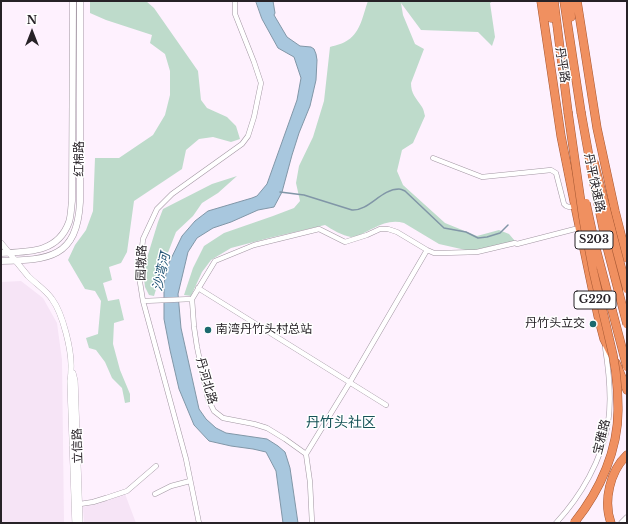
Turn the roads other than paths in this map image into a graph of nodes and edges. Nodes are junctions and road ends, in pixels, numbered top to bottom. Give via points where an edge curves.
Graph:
1 (73, 1) edge
2 (80, 1) edge
3 (235, 1) edge
4 (541, 1) edge
5 (547, 1) edge
6 (554, 1) edge
7 (564, 1) edge
8 (570, 1) edge
9 (577, 1) edge
10 (572, 54) junction
11 (561, 56) junction
12 (568, 112) junction
13 (581, 112) junction
14 (433, 158) dead end
15 (575, 206) junction
16 (579, 228) junction
17 (1, 243) edge
18 (427, 250) junction
19 (1, 253) edge
20 (9, 253) junction
21 (627, 258) edge
22 (1, 261) edge
23 (16, 261) junction
24 (627, 261) edge
25 (588, 270) junction
26 (198, 288) junction
27 (627, 289) edge
28 (192, 299) junction
29 (143, 301) junction
30 (627, 324) edge
31 (604, 339) junction
32 (627, 367) edge
33 (350, 382) junction
34 (627, 390) edge
35 (609, 395) junction
36 (386, 406) dead end
37 (74, 425) junction
38 (306, 454) junction
39 (627, 455) edge
40 (156, 466) dead end
41 (190, 481) junction
42 (155, 494) dead end
43 (80, 504) junction
44 (627, 518) edge
45 (75, 523) edge
46 (80, 523) edge
47 (199, 523) edge
48 (312, 523) edge
49 (556, 523) edge
50 (574, 523) edge
51 (611, 523) edge
52 (622, 523) edge

1 - 20 main road, 红棉路 via 72,201 69,222 58,240 48,247
2 - 23 main road, 红棉路 via 80,212 77,225 68,243 51,256
3 - 29 street, 园墩路 via 235,14 261,83 254,117 248,136 242,144 172,194 157,209 143,239 139,276
4 - 15 highway, 丹平路 / G220 via 560,132
5 - 11 highway
6 - 11 highway, 丹平快速路
7 - 10 highway, 丹平快速路
8 - 10 highway
9 - 21 highway, 丹平路 via 597,128
10 - 13 highway, 丹平快速路
11 - 12 highway, 丹平快速路
12 - 32 highway, 丹平快速路 / S203, bridge via 595,245
12 - 50 highway, bridge via 583,218 614,360 618,408 616,435 606,469 593,497
13 - 27 highway, bridge
13 - 30 highway, 丹平快速路 / S203, bridge via 607,247
14 - 15 street via 482,177 554,171 564,204 568,207
15 - 16 highway, G220
16 - 18 street via 477,252 434,253
16 - 25 highway, G220
17 - 20 street, 立信路
18 - 26 street via 388,229 380,229 345,242 319,229 254,245 214,261
18 - 33 street
19 - 20 main road, 红棉路
20 - 23 street, 立信路
22 - 23 main road, 红棉路
23 - 37 street, 立信路 via 46,291 60,312 72,369 70,381
24 - 25 highway
25 - 31 highway, G220
26 - 28 street
26 - 33 street
28 - 29 street
28 - 38 street, 丹河北路 via 196,347 208,399 214,411 223,418 267,428
29 - 41 street, 园墩路
31 - 34 highway, G220
31 - 35 street, 宝雅路
33 - 36 street
33 - 38 street
34 - 35 street via 615,386
35 - 49 street, 宝雅路 via 608,424 602,449 580,492
37 - 43 street, 立信路
37 - 45 street, 立信路
38 - 48 street
39 - 51 highway via 616,470 609,493
40 - 43 street via 127,491
41 - 42 street
41 - 47 street, 园墩路
43 - 46 street, 立信路
44 - 52 main road

